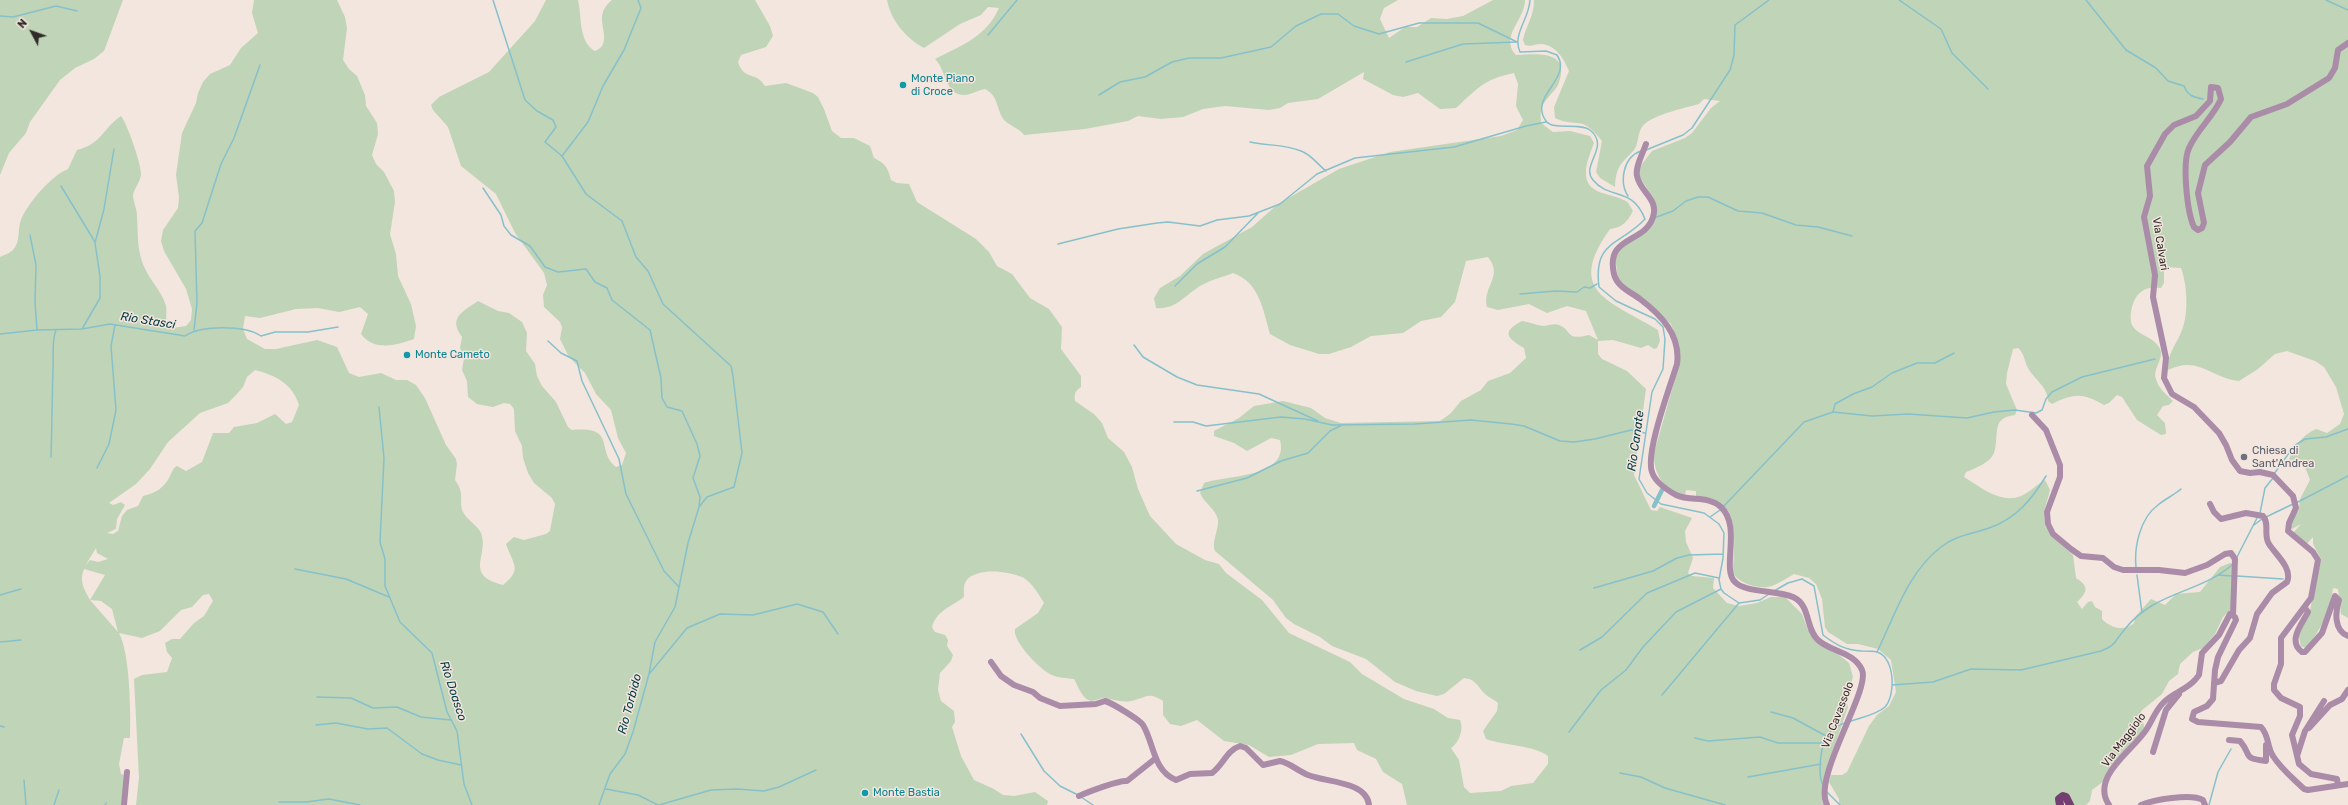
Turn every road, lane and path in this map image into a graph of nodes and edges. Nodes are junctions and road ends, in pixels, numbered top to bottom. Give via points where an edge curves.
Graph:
1 (2348, 43) edge
2 (1646, 144) dead end
3 (2032, 415) dead end
4 (2210, 504) dead end
5 (2305, 608) junction
6 (2233, 615) junction
7 (2348, 636) edge
8 (991, 662) dead end
9 (2214, 683) junction
10 (2184, 689) junction
11 (2348, 690) edge
12 (2324, 701) dead end
13 (2305, 731) junction
14 (2229, 740) dead end
15 (2267, 744) junction
16 (2153, 752) dead end
17 (1156, 758) junction
18 (2297, 760) junction
19 (127, 772) dead end
20 (2348, 784) edge
21 (2338, 785) junction
22 (1079, 796) dead end
23 (124, 805) edge
24 (1370, 805) edge
25 (1827, 805) edge
26 (2060, 805) edge
27 (2070, 805) edge
28 (2108, 805) edge
29 (2141, 805) edge
30 (2205, 805) edge

1 - 5 street, Via Calvari via 2338,50 2335,68 2329,78 2287,104 2251,117 2230,142 2209,160 2202,171 2198,193 2204,223 2202,228 2198,230 2194,227 2191,219 2186,159 2189,148 2221,99 2218,88 2211,87 2211,99 2202,111 2174,125 2165,134 2147,166 2150,196 2144,217 2155,275 2153,297 2165,356 2164,378 2167,389 2194,407 2219,433 2240,471 2273,475 2293,496 2296,503 2288,530 2313,552 2318,560 2311,598
2 - 25 street, Via Cavassolo via 1638,166 1638,177 1652,201 1653,217 1647,228 1621,245 1613,260 1614,275 1624,289 1640,299 1668,325 1678,357 1650,456 1652,472 1658,482 1677,495 1705,499 1721,507 1731,523 1732,579 1738,585 1792,596 1802,604 1818,640 1853,659 1860,666 1863,680 1828,774 1825,794
3 - 6 street via 2046,430 2060,465 2060,477 2047,512 2048,524 2053,534 2081,556 2103,558 2114,567 2123,570 2185,573 2231,553 2235,559
4 - 9 street via 2221,519 2246,513 2262,516 2267,541 2287,570 2289,579 2285,585 2272,593 2257,614 2250,638 2221,681
5 - 7 street via 2308,612 2299,626 2296,637 2300,651 2305,652 2322,633 2335,596 2339,600 2336,622 2341,632
5 - 18 street via 2281,638 2281,664 2274,684 2274,690 2281,698 2300,707 2300,716 2292,735
6 - 9 street via 2236,620 2218,657
6 - 10 street, Via Maggiolo via 2227,617 2219,635 2202,653 2199,675
8 - 17 street via 1001,676 1014,685 1060,706 1105,701 1138,719 1144,726
9 - 15 street via 2211,703 2194,712 2192,719 2247,728 2259,726 2266,732
10 - 16 street via 2166,710
10 - 28 street, Via Maggiolo via 2163,703 2144,733 2121,758 2103,788
11 - 13 street via 2342,699 2330,705
12 - 13 street
13 - 18 street
14 - 15 street via 2240,741 2248,757 2254,760 2266,761
15 - 21 street via 2280,766 2304,789
17 - 22 street via 1127,781 1119,780 1095,792
17 - 24 street via 1161,768 1176,780 1190,774 1212,773 1234,748 1246,748 1263,765 1280,761 1307,775 1351,785 1360,791
18 - 21 street via 2307,772 2338,780
19 - 23 street
20 - 21 street
26 - 27 main road via 2059,799 2063,796
29 - 30 street via 2156,800 2196,798 2203,800

